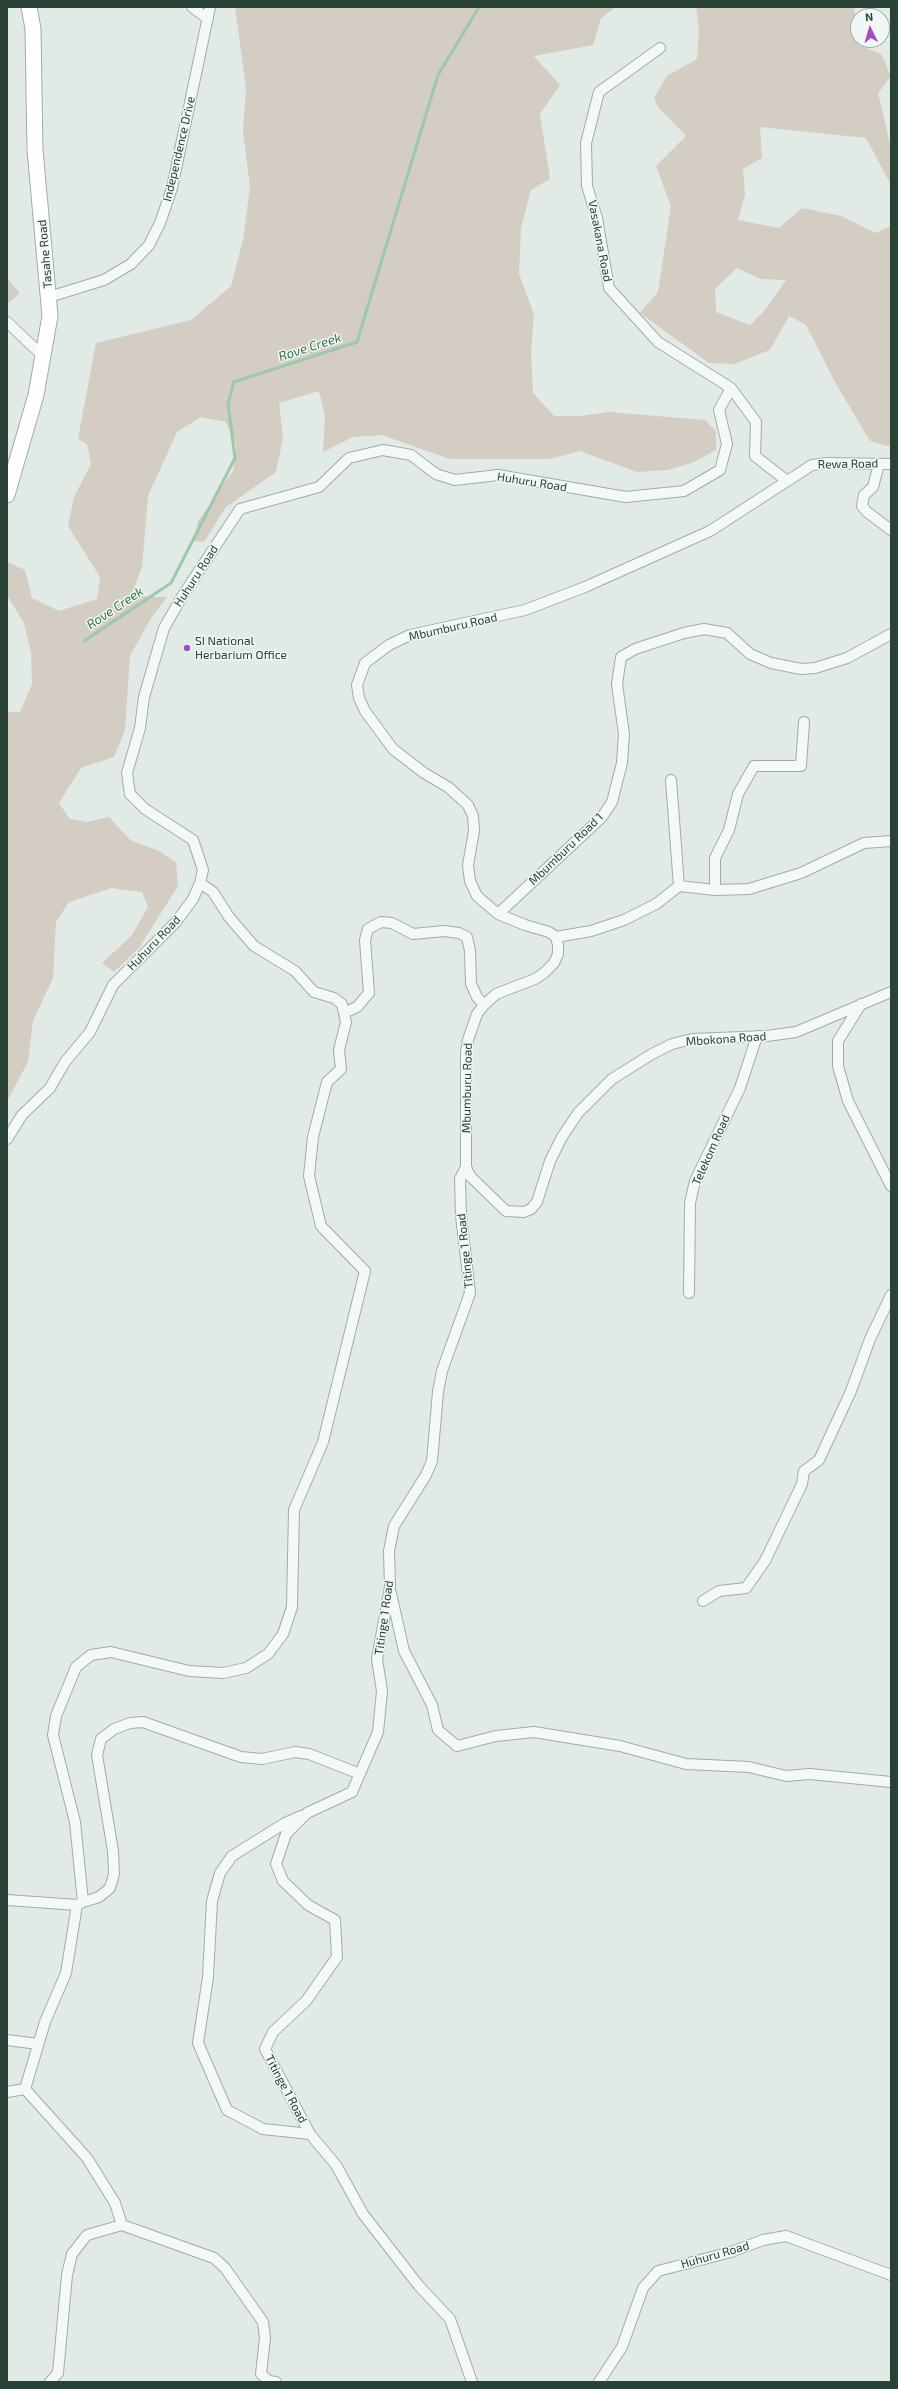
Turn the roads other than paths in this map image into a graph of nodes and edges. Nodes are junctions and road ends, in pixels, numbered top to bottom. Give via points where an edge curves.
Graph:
1 (29, 7) edge
2 (192, 7) edge
3 (210, 7) edge
4 (208, 18) junction
5 (660, 48) dead end
6 (49, 297) junction
7 (7, 322) edge
8 (44, 357) junction
9 (730, 388) junction
10 (879, 464) junction
11 (891, 464) edge
12 (786, 481) junction
13 (7, 495) edge
14 (891, 530) edge
15 (891, 634) edge
16 (804, 722) dead end
17 (671, 780) dead end
18 (891, 841) edge
19 (200, 883) junction
20 (679, 886) junction
21 (714, 890) junction
22 (498, 914) junction
23 (556, 938) junction
24 (891, 992) edge
25 (861, 1004) junction
26 (484, 1005) junction
27 (344, 1013) junction
28 (757, 1036) junction
29 (7, 1138) edge
30 (466, 1167) junction
31 (891, 1186) edge
32 (688, 1293) dead end
33 (891, 1296) edge
34 (390, 1587) junction
35 (703, 1601) dead end
36 (360, 1774) junction
37 (891, 1782) edge
38 (307, 1813) junction
39 (7, 1900) edge
40 (80, 1903) junction
41 (7, 2040) edge
42 (38, 2044) junction
43 (25, 2089) junction
44 (7, 2092) edge
45 (310, 2134) junction
46 (122, 2225) junction
47 (891, 2275) edge
48 (259, 2378) edge
49 (50, 2382) edge
50 (276, 2382) edge
51 (472, 2382) edge
52 (599, 2382) edge

1 - 6 street, Tasahe Road via 33,29 35,150
2 - 4 street
3 - 4 street, Independence Drive
4 - 6 street, Independence Drive via 172,188 149,245 131,264 104,280
5 - 9 street, Vasakana Road via 599,92 586,143 587,186 597,218 609,288 658,342
6 - 8 street, Tasahe Road via 50,316
7 - 8 street
8 - 13 street, Tasahe Road via 22,448
9 - 12 street, Vasakana Road via 756,422 755,456
9 - 19 street, Huhuru Road via 719,410 727,444 720,470 684,491 626,497 498,475 455,480 436,474 411,455 383,450 349,458 319,487 240,509 164,628 144,697 140,728 127,773 130,794 145,809 193,840 203,870
10 - 11 street, Rewa Road
10 - 12 street, Rewa Road via 812,465
10 - 14 street via 873,487 864,495 862,506
12 - 22 street, Mbumburu Road via 752,506 710,530 584,587 525,610 410,635 389,645 365,664 358,680 359,698 376,728 394,749 424,773 448,787 468,805 473,816 474,830 468,865 470,881 477,896
15 - 22 street, Mbumburu Road 1 via 847,658 815,668 801,669 771,663 750,654 727,633 704,629 635,649 621,657 617,684 624,734 622,763 612,802 602,817
16 - 21 street via 801,766 754,766 738,794 728,830 715,858
17 - 20 street
18 - 21 street via 864,843 801,873 749,889
19 - 27 street via 213,892 229,917 254,946 296,970 314,992 334,998 342,1004
19 - 29 street, Huhuru Road via 193,899 176,922 113,985 90,1032 65,1062 50,1088 22,1115
20 - 21 street
20 - 23 street via 656,904 624,920 591,931
22 - 23 street, Mbumburu Road via 549,932
23 - 26 street, Mbumburu Road via 558,954 554,963 544,973 496,994
24 - 25 street, Mbokona Road
25 - 28 street, Mbokona Road via 832,1019 796,1032
25 - 31 street via 838,1041 838,1066 848,1100
26 - 27 street via 471,984 467,938 459,933 444,931 414,934 392,923 381,922 368,929 365,940 369,993 357,1007
26 - 30 street, Mbumburu Road via 471,1026 466,1052
27 - 40 street via 346,1022 339,1050 341,1069 327,1082 313,1137 309,1176 321,1226 365,1271 323,1442 294,1510 292,1607 283,1634 268,1654 246,1668 223,1673 189,1670 111,1652 92,1655 76,1667 56,1716 53,1735 75,1822
28 - 30 street, Mbokona Road via 692,1039 672,1044 612,1079 578,1113 562,1137 550,1161 537,1202 531,1209 524,1212 506,1211 470,1176
28 - 32 street, Telekom Road via 740,1088 695,1181 690,1203
30 - 34 street, Titinge 1 Road via 460,1179 461,1216 470,1293 442,1371 432,1461 394,1526 389,1551
33 - 35 street via 819,1460 804,1471 802,1484 765,1561 746,1588 719,1592
34 - 36 street, Titinge 1 Road via 377,1659 382,1691 378,1732
34 - 37 street via 404,1651 432,1705 438,1730 457,1746 496,1736 534,1732 620,1746 686,1764 750,1767 786,1776 810,1774
36 - 38 street, Titinge 1 Road via 352,1792
36 - 40 street via 309,1754 295,1752 262,1759 241,1757 143,1722 130,1723 114,1729 101,1739 97,1755 113,1851 114,1874 110,1888 100,1897
38 - 45 street, Titinge 1 Road via 286,1834 276,1864 283,1881 308,1905 335,1920 337,1957 306,2001 273,2032 265,2049
38 - 45 street via 284,1823 232,1856 220,1872 212,1901 208,1977 198,2043 227,2110 263,2129
39 - 40 street
40 - 42 street via 66,1973
41 - 42 street
42 - 43 street
43 - 44 street
43 - 46 street via 87,2158 115,2203
45 - 51 street, Titinge 1 Road via 336,2165 363,2214 419,2286 450,2319
46 - 48 street via 214,2258 225,2268 264,2322 265,2338
46 - 49 street via 87,2235 72,2254 67,2275 58,2373
47 - 52 street, Huhuru Road via 786,2236 763,2240 731,2252 658,2271 643,2288 622,2347
48 - 50 street

